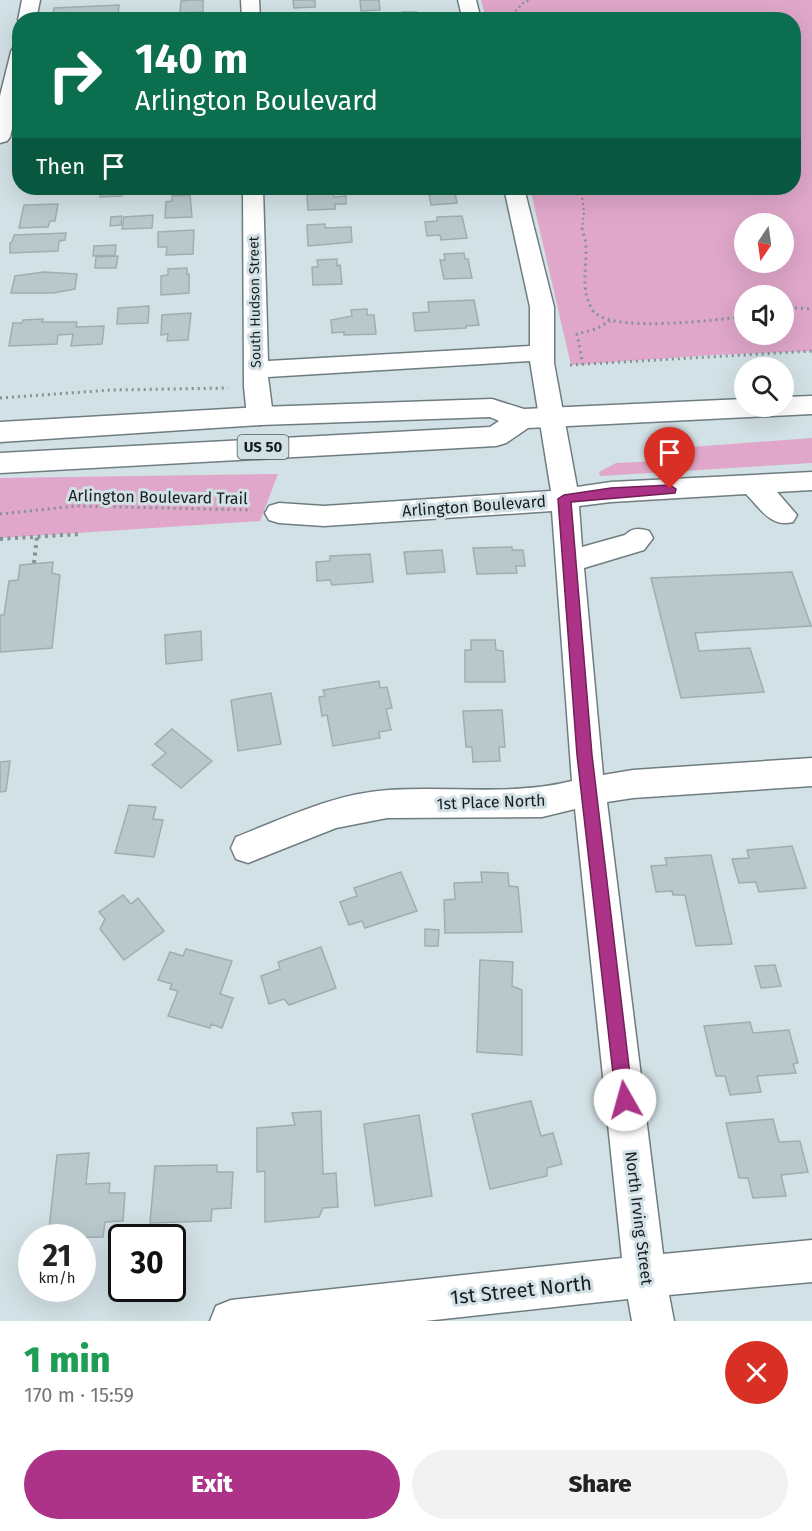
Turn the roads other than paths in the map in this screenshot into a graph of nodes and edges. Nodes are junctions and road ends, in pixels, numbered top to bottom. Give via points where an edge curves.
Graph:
1 (12, 86) edge
2 (0, 137) edge
3 (253, 195) edge
4 (516, 195) edge
5 (542, 353) junction
6 (256, 370) junction
7 (812, 405) edge
8 (260, 416) junction
9 (553, 418) junction
10 (522, 419) junction
11 (0, 432) edge
12 (0, 463) edge
13 (812, 481) edge
14 (753, 485) junction
15 (564, 499) junction
16 (279, 513) road end
17 (783, 514) dead end
18 (639, 538) dead end
19 (571, 561) junction
20 (812, 772) edge
21 (589, 791) junction
22 (248, 848) dead end
23 (812, 1261) edge
24 (645, 1276) junction
25 (231, 1321) edge
26 (653, 1321) edge

1 - 2 street
3 - 6 street, South Hudson Street
4 - 5 street, North Irving Street via 540,289
5 - 6 street
5 - 9 street, North Irving Street
6 - 8 street, South Hudson Street
7 - 9 highway
8 - 10 highway, US 50 via 492,408
8 - 11 highway, US 50
9 - 10 highway
9 - 15 street, North Irving Street
10 - 12 highway, US 50 via 496,436
13 - 14 street, Arlington Boulevard
14 - 15 street, Arlington Boulevard via 611,492
14 - 17 street
15 - 16 street, Arlington Boulevard via 324,516
15 - 19 street, North Irving Street
18 - 19 street via 634,543
19 - 21 street, North Irving Street
20 - 21 street, 1st Place North via 640,783
21 - 22 street, 1st Place North via 542,803 387,804 334,814
21 - 24 street, North Irving Street
23 - 24 street, 1st Street North
24 - 25 street, 1st Street North
24 - 26 street, North Irving Street

